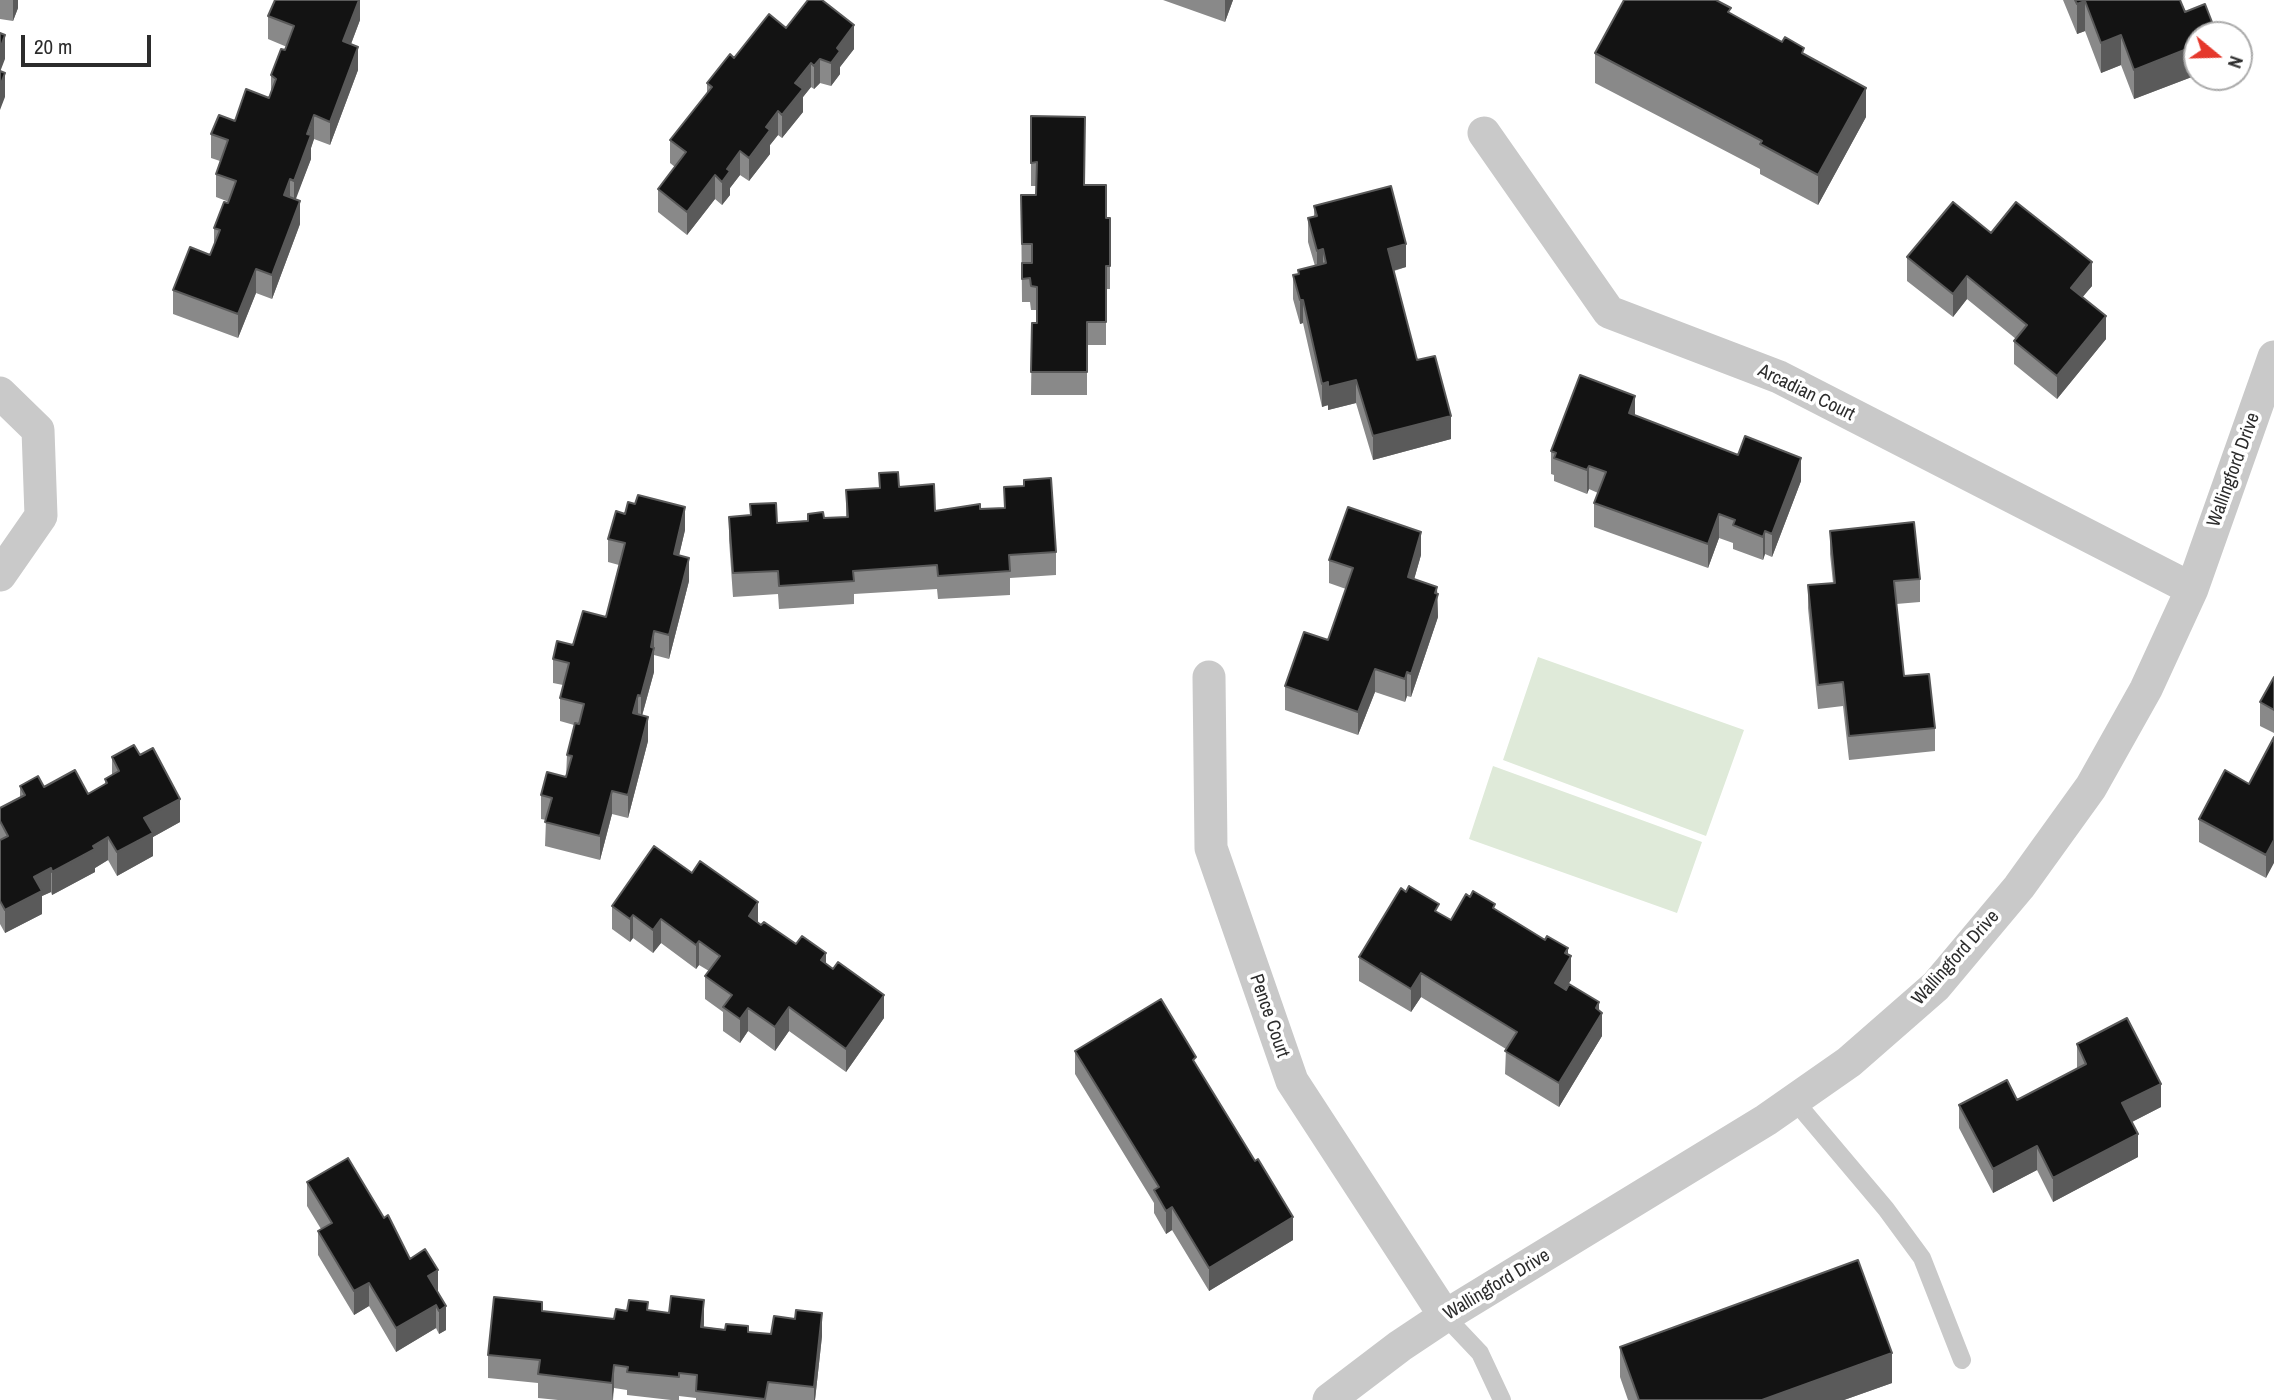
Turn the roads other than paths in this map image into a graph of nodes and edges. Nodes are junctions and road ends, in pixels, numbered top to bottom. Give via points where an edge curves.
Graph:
1 (1484, 132) dead end
2 (2274, 357) edge
3 (0, 393) edge
4 (0, 575) edge
5 (2192, 589) junction
6 (1209, 677) dead end
7 (1794, 1100) junction
8 (1446, 1316) junction
9 (1962, 1360) dead end
10 (1329, 1400) edge
11 (1502, 1400) edge

1 - 5 street, Arcadian Court via 1609,312 1779,377
2 - 5 street, Wallingford Drive
3 - 4 street via 38,430 41,516
5 - 7 street, Wallingford Drive via 2146,689 2091,787 2019,887 1936,986 1849,1062
6 - 8 street, Pence Court via 1211,848 1292,1081
7 - 8 street, Wallingford Drive
7 - 9 lane via 1922,1258
8 - 10 street, Wallingford Drive
8 - 11 lane via 1480,1353

